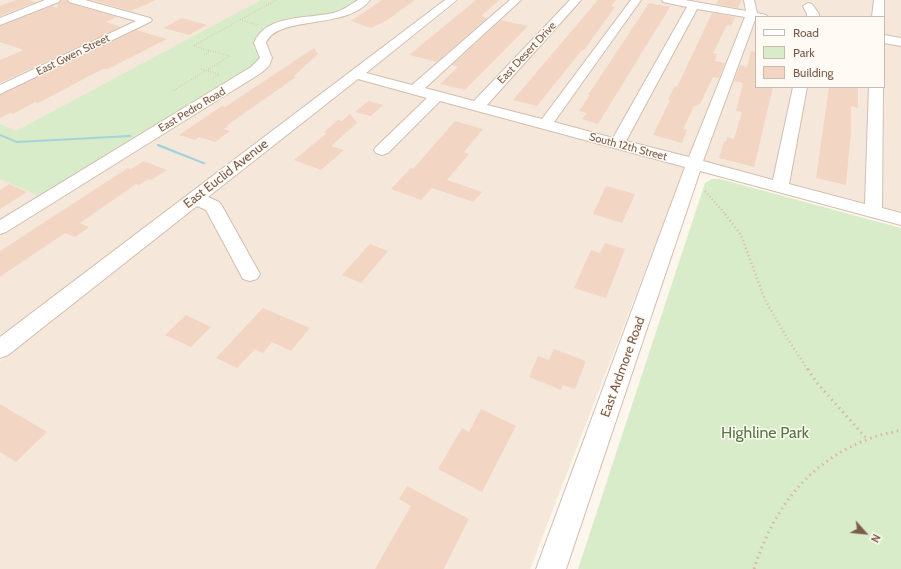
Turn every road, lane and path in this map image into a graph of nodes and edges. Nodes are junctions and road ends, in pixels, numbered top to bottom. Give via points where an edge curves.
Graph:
1 (55, 0) edge
2 (73, 0) edge
3 (276, 0) edge
4 (365, 0) edge
5 (452, 0) edge
6 (516, 0) edge
7 (576, 0) edge
8 (636, 0) edge
9 (667, 0) edge
10 (749, 0) edge
11 (879, 0) edge
12 (693, 5) junction
13 (808, 6) dead end
14 (757, 16) edge
15 (813, 16) edge
16 (878, 16) edge
17 (755, 21) edge
18 (0, 22) edge
19 (885, 39) edge
20 (901, 42) edge
21 (211, 51) junction
22 (204, 55) dead end
23 (355, 74) junction
24 (800, 88) edge
25 (876, 88) edge
26 (0, 90) edge
27 (174, 90) dead end
28 (415, 90) junction
29 (437, 96) junction
30 (478, 107) junction
31 (545, 125) junction
32 (617, 144) junction
33 (382, 150) dead end
34 (694, 164) junction
35 (780, 187) junction
36 (705, 191) dead end
37 (194, 198) junction
38 (873, 212) junction
39 (901, 219) edge
40 (0, 228) edge
41 (250, 274) dead end
42 (0, 349) edge
43 (901, 430) edge
44 (867, 439) junction
45 (551, 569) edge
46 (754, 569) edge

1 - 18 street
2 - 26 street, East Gwen Street via 146,20
3 - 21 path via 194,46
4 - 40 street, East Pedro Road via 339,15 297,21 272,29 260,43 266,58 256,70
5 - 23 street, East Euclid Avenue
6 - 28 street
7 - 30 street, East Desert Drive
8 - 31 street
9 - 12 street
10 - 14 street
11 - 16 street
12 - 14 street
12 - 32 street
13 - 15 street
17 - 34 street, East Ardmore Road
19 - 20 street
21 - 22 path
21 - 27 path via 230,56
23 - 28 street, South 12th Street
23 - 37 street, East Euclid Avenue
24 - 35 street
25 - 38 street
28 - 29 street, South 12th Street
29 - 30 street, South 12th Street
29 - 33 street
30 - 31 street, South 12th Street
31 - 32 street, South 12th Street
32 - 34 street, South 12th Street
34 - 35 street, South 12th Street
34 - 45 street, East Ardmore Road
35 - 38 street, South 12th Street
36 - 44 path via 741,235 765,300 787,338 817,382
37 - 41 street via 213,206
37 - 42 street, East Euclid Avenue
38 - 39 street, South 12th Street
43 - 44 path
44 - 46 path via 842,452 807,477 775,519 758,553

